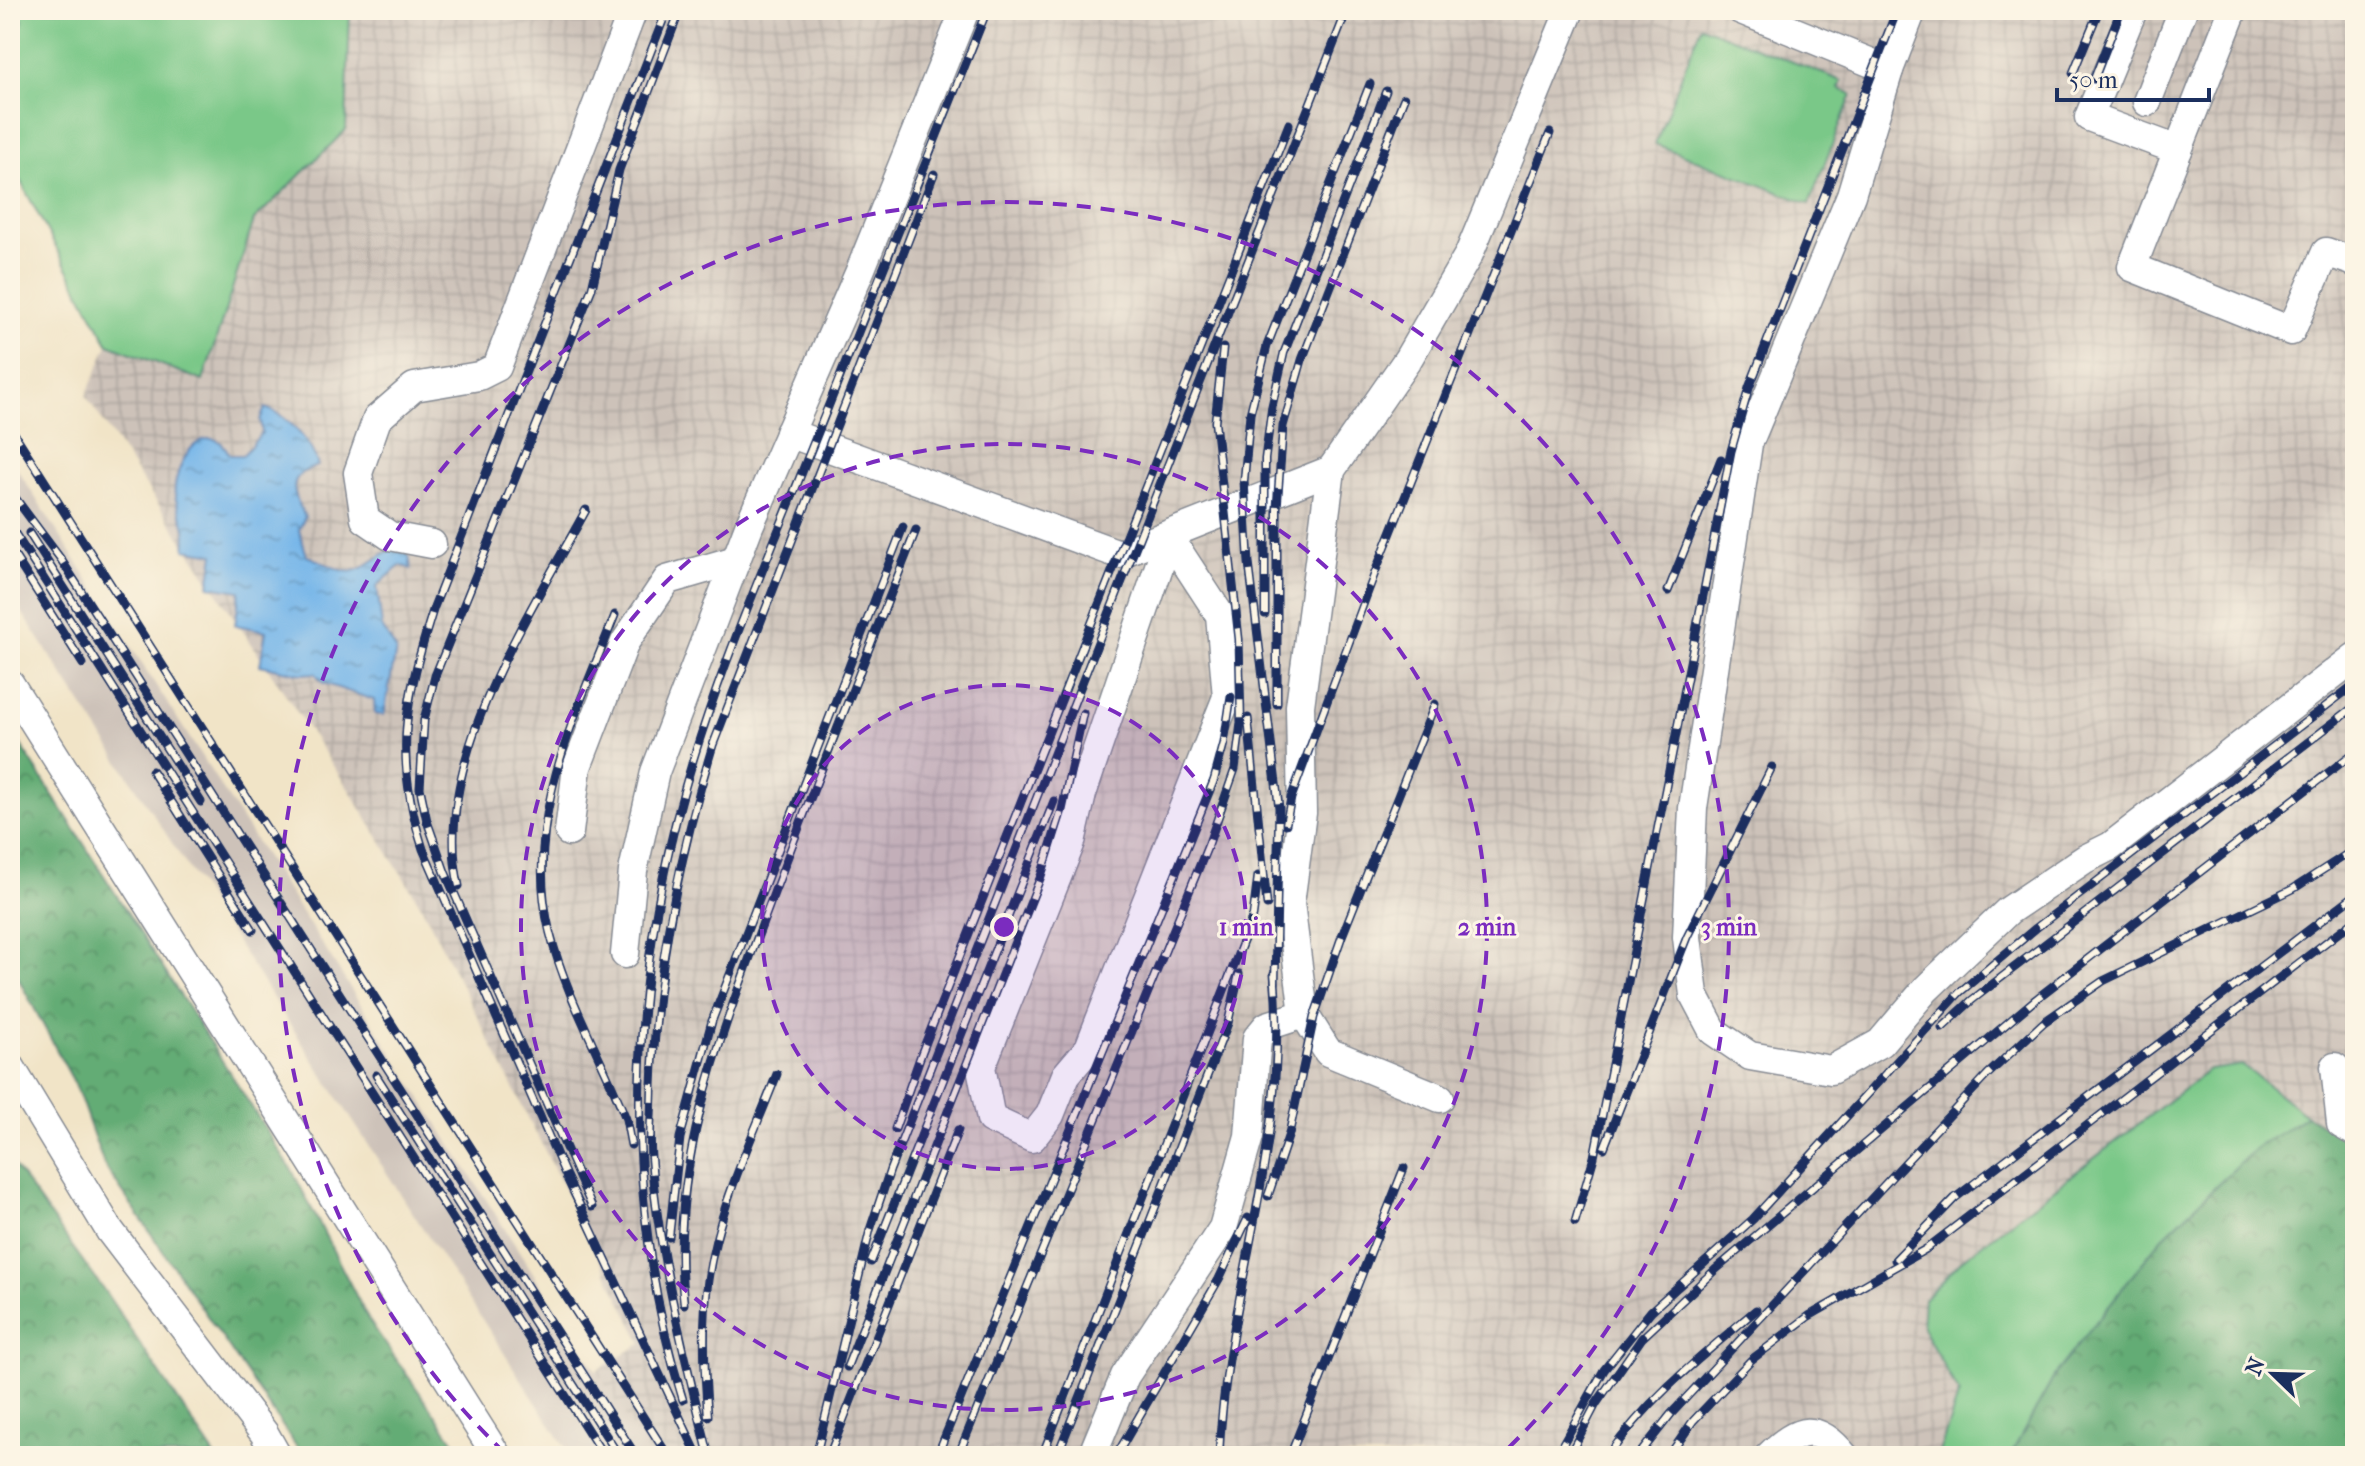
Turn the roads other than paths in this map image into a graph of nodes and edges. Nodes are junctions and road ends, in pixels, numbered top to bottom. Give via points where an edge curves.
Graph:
1 (633, 10) edge
2 (965, 10) edge
3 (1570, 10) edge
4 (1741, 10) edge
5 (1912, 10) edge
6 (2133, 10) edge
7 (2183, 10) edge
8 (2233, 10) edge
9 (1889, 70) junction
10 (2147, 102) dead end
11 (2178, 150) junction
12 (2355, 262) edge
13 (789, 433) junction
14 (1331, 470) junction
15 (1169, 537) junction
16 (432, 544) dead end
17 (736, 560) junction
18 (2355, 657) edge
19 (10, 684) edge
20 (569, 832) dead end
21 (625, 954) dead end
22 (1304, 1014) junction
23 (10, 1066) edge
24 (2335, 1067) dead end
25 (1440, 1098) dead end
26 (2355, 1132) edge
27 (277, 1456) edge
28 (497, 1456) edge
29 (1092, 1456) edge
30 (1769, 1456) edge
31 (1844, 1456) edge

1 - 16 lane via 497,367 479,376 414,387 377,419 358,473 365,519 390,536
2 - 13 lane
3 - 14 lane via 1469,254 1408,359
4 - 9 lane
5 - 9 lane
6 - 11 lane via 2089,117
7 - 10 lane
8 - 11 lane
9 - 18 lane via 1851,195 1748,444 1693,808 1687,937 1694,995 1713,1031 1750,1056 1831,1070 1880,1043 1926,989 2008,911 2111,846
11 - 12 lane via 2132,267 2291,331 2326,252
13 - 15 lane via 1119,554
13 - 17 lane
14 - 15 lane
14 - 22 lane via 1300,706 1302,813 1290,903
15 - 15 lane via 1082,794 1071,842 981,1067 991,1119 1032,1138 1050,1115 1066,1075 1089,1048 1227,697 1220,615
17 - 20 lane via 667,580 625,642 577,767
17 - 21 lane via 655,772 633,871
19 - 28 lane
22 - 25 lane via 1328,1052
22 - 29 lane via 1267,1026 1257,1038 1249,1136 1223,1228 1125,1376
23 - 27 lane via 110,1231
24 - 26 lane via 2341,1124
30 - 31 lane via 1797,1434 1810,1431

